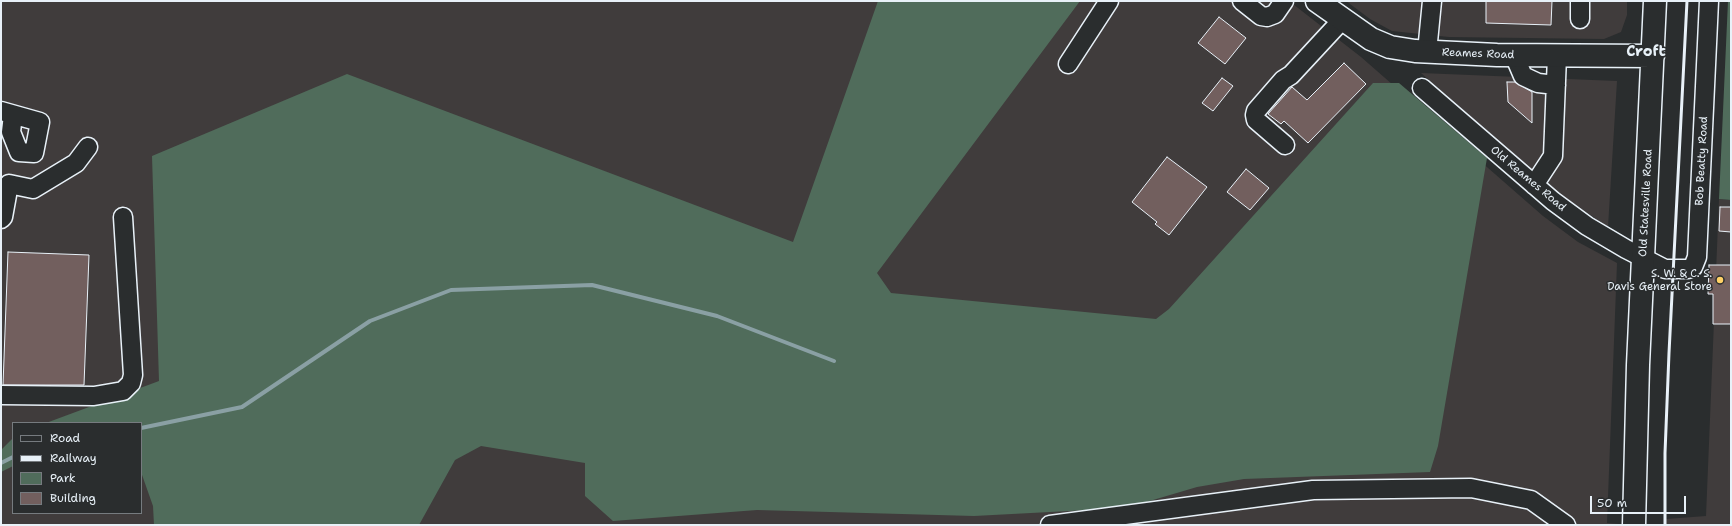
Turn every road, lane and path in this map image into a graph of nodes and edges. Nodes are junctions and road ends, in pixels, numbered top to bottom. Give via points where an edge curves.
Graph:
1 (1110, 1) edge
2 (1242, 1) edge
3 (1284, 1) edge
4 (1317, 1) edge
5 (1432, 1) edge
6 (1580, 1) edge
7 (1655, 1) edge
8 (1709, 1) edge
9 (1580, 19) dead end
10 (1342, 20) junction
11 (1427, 52) junction
12 (1514, 55) junction
13 (1557, 56) junction
14 (1653, 56) junction
15 (1068, 64) dead end
16 (1556, 85) junction
17 (1422, 88) dead end
18 (1285, 145) dead end
19 (88, 147) dead end
20 (1534, 185) junction
21 (123, 217) dead end
22 (1, 219) edge
23 (1644, 258) junction
24 (1, 395) edge
25 (1050, 525) edge
26 (1566, 525) edge
27 (1634, 525) edge

1 - 15 street
2 - 3 street via 1261,16 1267,17 1275,14
4 - 10 main road, Reames Road
5 - 11 street
6 - 9 street
7 - 14 main road, Old Statesville Road
8 - 23 street, Bob Beatty Road via 1696,262 1688,269 1665,269
10 - 11 main road, Reames Road via 1371,39 1390,47
10 - 18 street via 1256,111 1256,120
11 - 12 main road, Reames Road
12 - 13 main road, Reames Road
12 - 16 street via 1523,76 1538,84
13 - 14 main road, Reames Road
13 - 16 street
14 - 23 main road, Old Statesville Road
16 - 20 street via 1553,156
17 - 20 street, Old Reames Road
19 - 22 street via 76,163 33,189 9,184
20 - 23 street, Old Reames Road via 1588,226
21 - 24 street via 133,375 131,383 123,391 94,396
23 - 27 main road, Old Statesville Road
25 - 26 street via 1313,490 1471,488 1531,500

